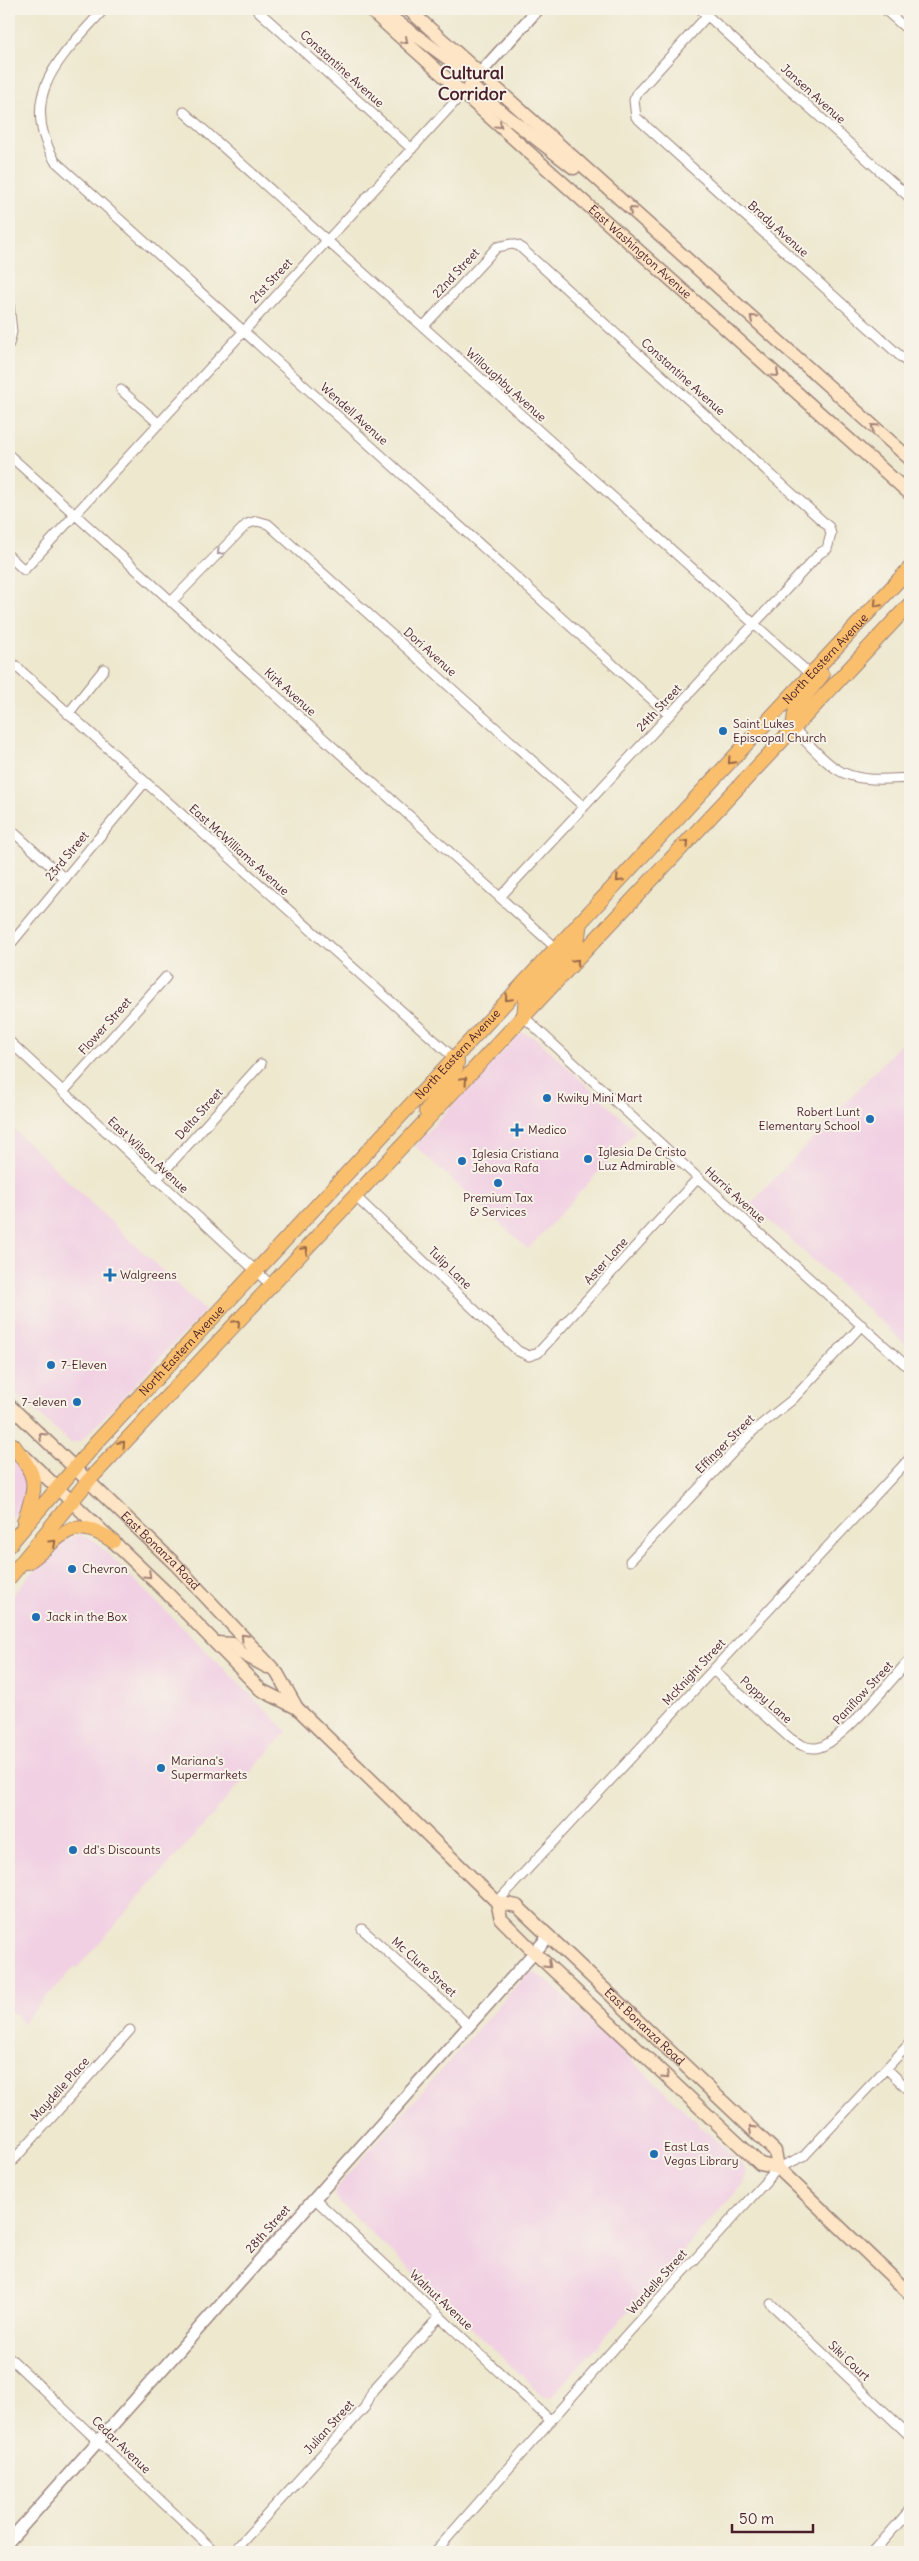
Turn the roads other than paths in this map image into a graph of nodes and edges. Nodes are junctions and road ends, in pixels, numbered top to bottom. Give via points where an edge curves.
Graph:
1 (104, 9) edge
2 (256, 9) edge
3 (369, 9) edge
4 (380, 9) edge
5 (408, 9) edge
6 (538, 9) edge
7 (700, 9) edge
8 (884, 9) edge
9 (707, 16) junction
10 (910, 32) edge
11 (472, 83) junction
12 (184, 112) dead end
13 (412, 148) junction
14 (910, 198) edge
15 (327, 240) junction
16 (512, 244) joint
17 (9, 304) edge
18 (423, 327) junction
19 (244, 331) junction
20 (9, 344) edge
21 (910, 365) edge
22 (121, 390) dead end
23 (159, 424) junction
24 (9, 455) edge
25 (910, 459) edge
26 (910, 494) edge
27 (75, 515) junction
28 (831, 534) joint
29 (9, 556) edge
30 (910, 568) edge
31 (171, 602) junction
32 (910, 604) edge
33 (754, 624) junction
34 (827, 658) junction
35 (9, 660) edge
36 (104, 668) dead end
37 (811, 676) junction
38 (68, 714) junction
39 (669, 715) junction
40 (793, 728) junction
41 (910, 778) edge
42 (145, 782) junction
43 (584, 807) junction
44 (9, 828) edge
45 (64, 879) junction
46 (500, 897) junction
47 (580, 921) junction
48 (9, 946) edge
49 (555, 947) junction
50 (166, 977) dead end
51 (524, 1017) junction
52 (9, 1041) edge
53 (454, 1057) junction
54 (261, 1064) dead end
55 (63, 1092) junction
56 (401, 1146) junction
57 (698, 1178) junction
58 (156, 1180) junction
59 (355, 1196) junction
60 (256, 1271) junction
61 (272, 1286) junction
62 (862, 1325) junction
63 (529, 1356) joint
64 (910, 1369) edge
65 (9, 1405) edge
66 (11, 1443) edge
67 (910, 1458) edge
68 (75, 1466) junction
69 (89, 1480) junction
70 (57, 1488) junction
71 (71, 1501) junction
72 (21, 1529) junction
73 (113, 1541) junction
74 (9, 1545) edge
75 (630, 1562) dead end
76 (11, 1575) edge
77 (216, 1643) junction
78 (910, 1659) edge
79 (713, 1670) junction
80 (278, 1672) junction
81 (297, 1708) junction
82 (804, 1746) joint
83 (497, 1902) junction
84 (362, 1929) dead end
85 (548, 1936) junction
86 (534, 1952) junction
87 (469, 2025) junction
88 (130, 2030) dead end
89 (910, 2043) edge
90 (886, 2068) junction
91 (910, 2091) edge
92 (9, 2165) edge
93 (778, 2168) junction
94 (314, 2198) junction
95 (910, 2294) edge
96 (772, 2304) dead end
97 (440, 2316) junction
98 (9, 2357) edge
99 (551, 2421) junction
100 (910, 2436) edge
101 (99, 2440) junction
102 (910, 2510) edge
103 (9, 2541) edge
104 (215, 2552) edge
105 (233, 2552) edge
106 (435, 2552) edge
107 (873, 2552) edge

1 - 19 street, Wendell Avenue via 56,62 44,84 39,108 44,143 55,161
2 - 13 street, Constantine Avenue
3 -> 11 main road, East Washington Avenue
4 - 11 main road via 456,64
5 - 11 main road, East Washington Avenue
6 - 11 street, 21st Street
7 - 9 street, Jansen Avenue
8 - 10 street
9 - 14 street, Jansen Avenue
9 - 21 street, Brady Avenue via 638,92 634,107 636,117
11 - 13 street, 21st Street
25 -> 11 main road, East Washington Avenue via 603,184
11 -> 26 main road, East Washington Avenue
12 - 15 street, Willoughby Avenue
13 - 15 street, 21st Street
15 - 18 street, Willoughby Avenue
15 - 19 street, 21st Street
16 - 18 street, 22nd Street via 498,247
16 - 28 street, Constantine Avenue via 520,246 830,526
17 - 20 street via 12,332
18 - 33 street, Willoughby Avenue
19 - 23 street, 21st Street
19 - 39 street, Wendell Avenue
22 - 23 street
23 - 27 street, 21st Street
24 - 27 street, Kirk Avenue
27 - 29 street, 21st Street via 24,570
27 - 31 street, Kirk Avenue
28 - 33 street, 24th Street via 827,549
30 -> 34 main road, North Eastern Avenue
43 -> 31 street, Dori Avenue via 268,524 256,520 247,524
31 - 46 street, Kirk Avenue
32 - 40 main road, North Eastern Avenue
33 - 37 street, Willoughby Avenue
33 - 39 street, 24th Street
34 - 37 main road, North Eastern Avenue
34 - 40 main road via 821,679 796,707
35 - 38 street, East McWilliams Avenue
36 - 38 street
37 -> 47 main road, North Eastern Avenue
38 - 42 street, East McWilliams Avenue
39 - 43 street, 24th Street
40 - 41 street via 835,769 873,779
51 -> 40 main road, North Eastern Avenue
42 - 45 street, 23rd Street
42 - 53 street, East McWilliams Avenue
43 - 46 street, 24th Street
44 - 45 street
45 - 48 street, 23rd Street
46 - 49 street, Kirk Avenue
47 - 49 main road, North Eastern Avenue
47 - 51 main road via 577,944 526,998
49 -> 53 main road, North Eastern Avenue
50 - 55 street, Flower Street
56 -> 51 main road, North Eastern Avenue
51 - 57 street, Harris Avenue
52 - 55 street, East Wilson Avenue
53 - 56 main road via 456,1068
53 - 60 main road, North Eastern Avenue
54 - 58 street, Delta Street
55 - 58 street, East Wilson Avenue
56 - 59 main road, North Eastern Avenue
57 - 62 street, Harris Avenue
57 - 63 street, Aster Lane via 538,1353
58 - 60 street, East Wilson Avenue
61 -> 59 main road, North Eastern Avenue
59 - 63 street, Tulip Lane via 518,1351
60 - 61 street, East Wilson Avenue
60 - 68 main road, North Eastern Avenue
69 -> 61 main road, North Eastern Avenue
62 - 64 street, Harris Avenue
62 - 75 street, Effinger Street via 792,1400 753,1431
68 -> 65 main road, East Bonanza Road
66 - 70 main road, East Bonanza Road
66 - 72 main road via 34,1482 33,1496
67 - 79 street, McKnight Street
68 - 69 main road, East Bonanza Road
68 - 70 main road, North Eastern Avenue
69 - 71 main road, North Eastern Avenue
80 -> 69 main road, East Bonanza Road
70 - 71 main road, East Bonanza Road
70 - 72 main road, North Eastern Avenue
71 - 73 main road, East Bonanza Road
71 - 76 main road, North Eastern Avenue
72 - 74 main road, North Eastern Avenue
76 -> 73 main road via 72,1528 93,1529
73 -> 77 main road, East Bonanza Road
77 - 80 main road via 233,1644 242,1653
77 - 81 main road, East Bonanza Road via 261,1690
78 - 82 street, Paniflow Street via 836,1740 817,1748
79 - 82 street, Poppy Lane via 791,1739
79 - 83 street, McKnight Street
80 - 81 main road, East Bonanza Road
81 - 83 main road, East Bonanza Road
83 - 85 main road, East Bonanza Road via 517,1906
83 - 86 main road, East Bonanza Road via 500,1919
84 - 87 street, Mc Clure Street
85 - 86 street, 28th Street
93 -> 85 main road, East Bonanza Road via 774,2151
86 - 87 street, 28th Street
86 -> 93 main road, East Bonanza Road via 760,2164
87 - 94 street, 28th Street
88 - 92 street, Maydelle Place
89 - 90 street, Wardelle Street
90 - 91 street
90 - 93 street, Wardelle Street via 804,2156
93 - 95 main road, East Bonanza Road
93 - 99 street, Wardelle Street
94 - 97 street, Walnut Avenue
94 - 101 street, 28th Street
96 - 100 street, Siki Court
97 - 99 street, Walnut Avenue
97 - 105 street, Julian Street via 373,2390 365,2408
98 - 101 street, Cedar Avenue
99 - 106 street, Wardelle Street
101 - 103 street, 28th Street
101 - 104 street, Cedar Avenue
102 - 107 street

